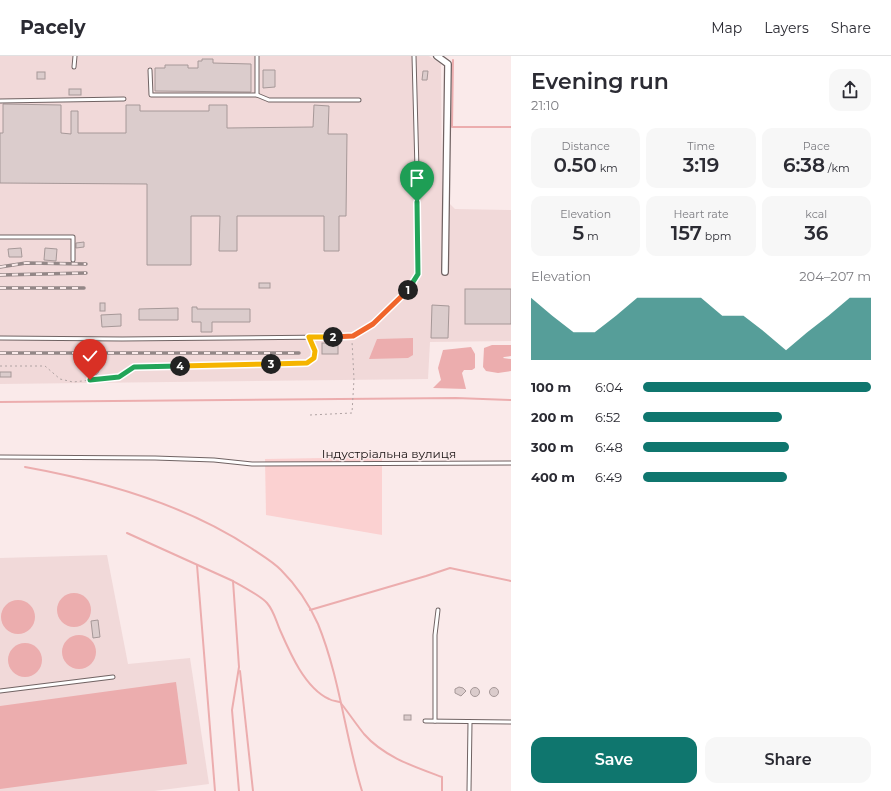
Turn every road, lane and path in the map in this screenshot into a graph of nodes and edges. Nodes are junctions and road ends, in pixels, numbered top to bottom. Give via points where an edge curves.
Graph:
1 (75, 56) edge
2 (257, 56) edge
3 (414, 56) edge
4 (437, 56) edge
5 (74, 67) dead end
6 (150, 70) dead end
7 (257, 95) junction
8 (124, 99) dead end
9 (359, 100) dead end
10 (0, 101) edge
11 (0, 237) edge
12 (73, 260) dead end
13 (445, 272) dead end
14 (353, 336) junction
15 (309, 337) junction
16 (0, 338) edge
17 (0, 366) edge
18 (310, 414) dead end
19 (0, 457) edge
20 (511, 463) edge
21 (438, 610) dead end
22 (113, 677) dead end
23 (0, 691) edge
24 (425, 721) dead end
25 (436, 722) junction
26 (511, 722) edge
27 (470, 723) junction
28 (469, 791) edge

1 - 5 lane
2 - 7 lane
3 - 14 lane via 418,274 408,290 373,324
4 - 13 street via 448,64
6 - 7 lane via 151,95
7 - 9 lane via 269,100
8 - 10 lane
11 - 12 lane via 73,237
14 - 15 lane
14 - 18 path via 352,413
15 - 16 lane
15 - 17 path via 315,351 314,358 307,363 134,367 119,377 73,382 60,379 45,366
19 - 20 lane, Індустріальна вулиця via 155,458 267,463
21 - 25 lane
22 - 23 lane
24 - 25 lane
25 - 27 lane
26 - 27 lane
27 - 28 lane

